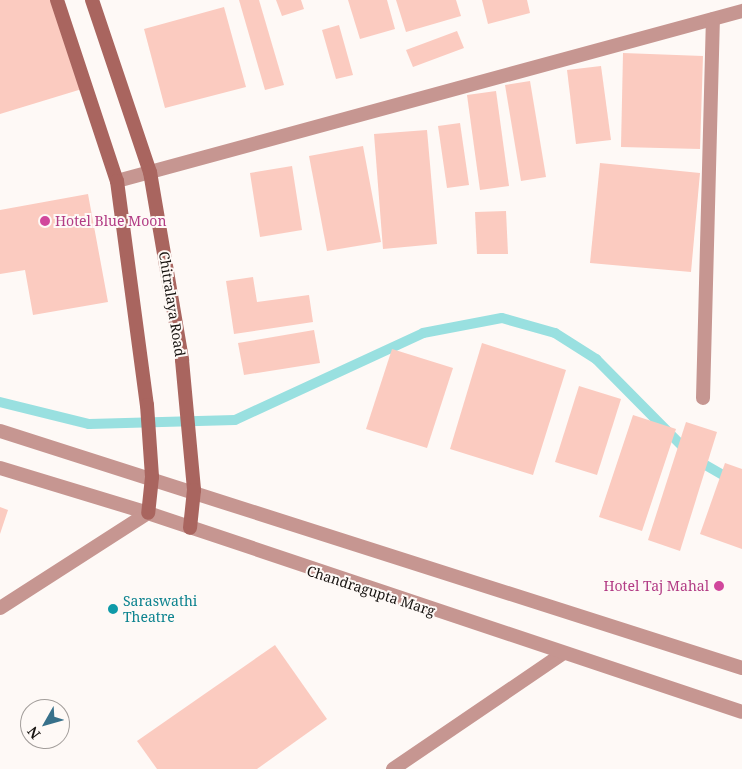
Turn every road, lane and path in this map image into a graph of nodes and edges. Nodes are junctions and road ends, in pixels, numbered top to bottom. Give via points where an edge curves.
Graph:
1 (57, 0) edge
2 (92, 0) edge
3 (742, 11) edge
4 (713, 19) junction
5 (150, 172) junction
6 (117, 181) junction
7 (703, 398) dead end
8 (0, 431) edge
9 (0, 468) edge
10 (152, 477) junction
11 (194, 490) junction
12 (148, 513) junction
13 (190, 528) junction
14 (0, 608) edge
15 (562, 654) junction
16 (742, 668) edge
17 (742, 712) edge
18 (393, 769) edge

1 - 6 main road
2 - 5 main road, Chitralaya Road
3 - 4 street
4 - 5 street
4 - 7 street
5 - 6 street
5 - 11 main road, Chitralaya Road via 182,360
6 - 10 main road via 140,340
8 - 10 street
9 - 12 street, Chandragupta Marg
10 - 11 street
10 - 12 main road
11 - 13 main road, Chitralaya Road
11 - 16 street
12 - 13 street, Chandragupta Marg
12 - 14 street
13 - 15 street, Chandragupta Marg
15 - 17 street, Chandragupta Marg
15 - 18 street

